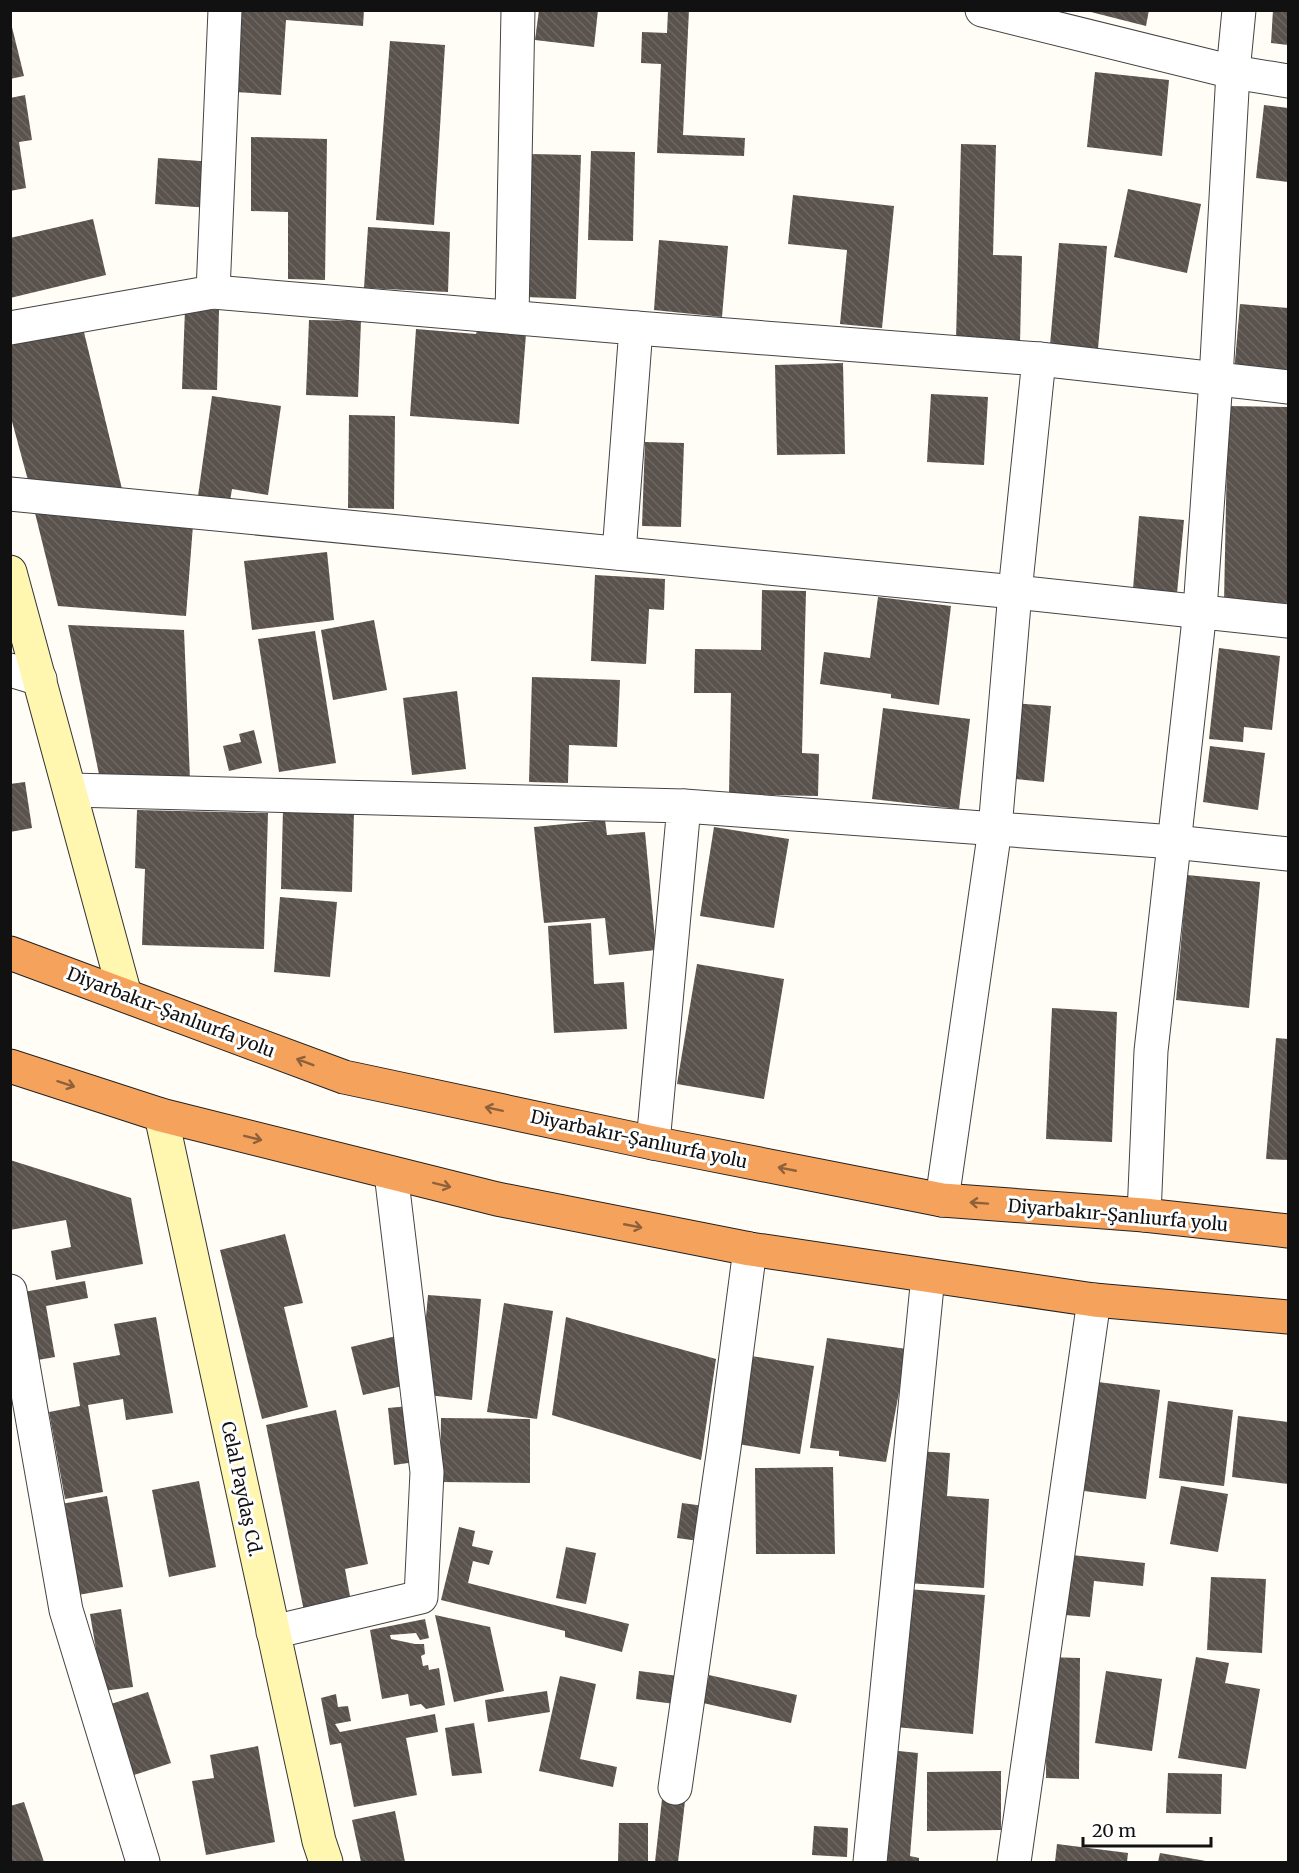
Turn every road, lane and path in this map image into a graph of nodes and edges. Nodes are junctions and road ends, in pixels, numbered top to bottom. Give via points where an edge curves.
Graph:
1 (225, 10) edge
2 (518, 10) edge
3 (982, 10) edge
4 (1239, 10) edge
5 (1233, 72) junction
6 (1288, 81) edge
7 (213, 292) junction
8 (512, 317) junction
9 (10, 328) edge
10 (636, 328) junction
11 (1039, 359) junction
12 (1216, 379) junction
13 (1288, 387) edge
14 (10, 494) edge
15 (619, 553) junction
16 (10, 572) edge
17 (1015, 592) junction
18 (1200, 610) junction
19 (1288, 621) edge
20 (25, 675) edge
21 (71, 790) junction
22 (684, 806) junction
23 (995, 829) junction
24 (1174, 842) junction
25 (1288, 854) edge
26 (10, 952) edge
27 (125, 995) junction
28 (10, 1066) edge
29 (161, 1115) junction
30 (653, 1143) junction
31 (391, 1173) junction
32 (942, 1200) junction
33 (1144, 1215) junction
34 (1288, 1231) edge
35 (750, 1249) junction
36 (928, 1276) junction
37 (10, 1292) edge
38 (1094, 1300) junction
39 (1288, 1317) edge
40 (273, 1632) junction
41 (675, 1788) dead end
42 (143, 1863) edge
43 (326, 1863) edge
44 (870, 1863) edge
45 (1014, 1863) edge

1 - 7 street
2 - 8 street
3 - 5 street
4 - 5 street
5 - 6 street
5 - 12 street
7 - 8 street
7 - 9 street
8 - 10 street
10 - 11 street
10 - 15 street
11 - 12 street
11 - 17 street
12 - 13 street
12 - 18 street
14 - 15 street
15 - 17 street
16 - 20 street
17 - 18 street
17 - 23 street
18 - 19 street
18 - 24 street
20 - 21 street
21 - 22 street
21 - 27 street
22 - 23 street
22 - 30 street
23 - 24 street
23 - 32 street
24 - 25 street
24 - 33 street via 1151,1051
26 - 27 highway, Diyarbakır-Şanlıurfa yolu
30 -> 27 highway, Diyarbakır-Şanlıurfa yolu via 344,1077
28 -> 29 highway
29 -> 31 highway
29 - 40 street, Celal Paydaş Cd.
32 -> 30 highway, Diyarbakır-Şanlıurfa yolu
31 -> 35 highway via 497,1199
31 - 40 street via 427,1473 421,1597
33 -> 32 highway, Diyarbakır-Şanlıurfa yolu
33 - 34 highway, Diyarbakır-Şanlıurfa yolu
35 - 36 highway
35 - 41 street
36 - 38 highway
36 - 44 street
37 - 42 street via 66,1610
38 - 39 highway
38 - 45 street
40 - 43 street, Celal Paydaş Cd.

